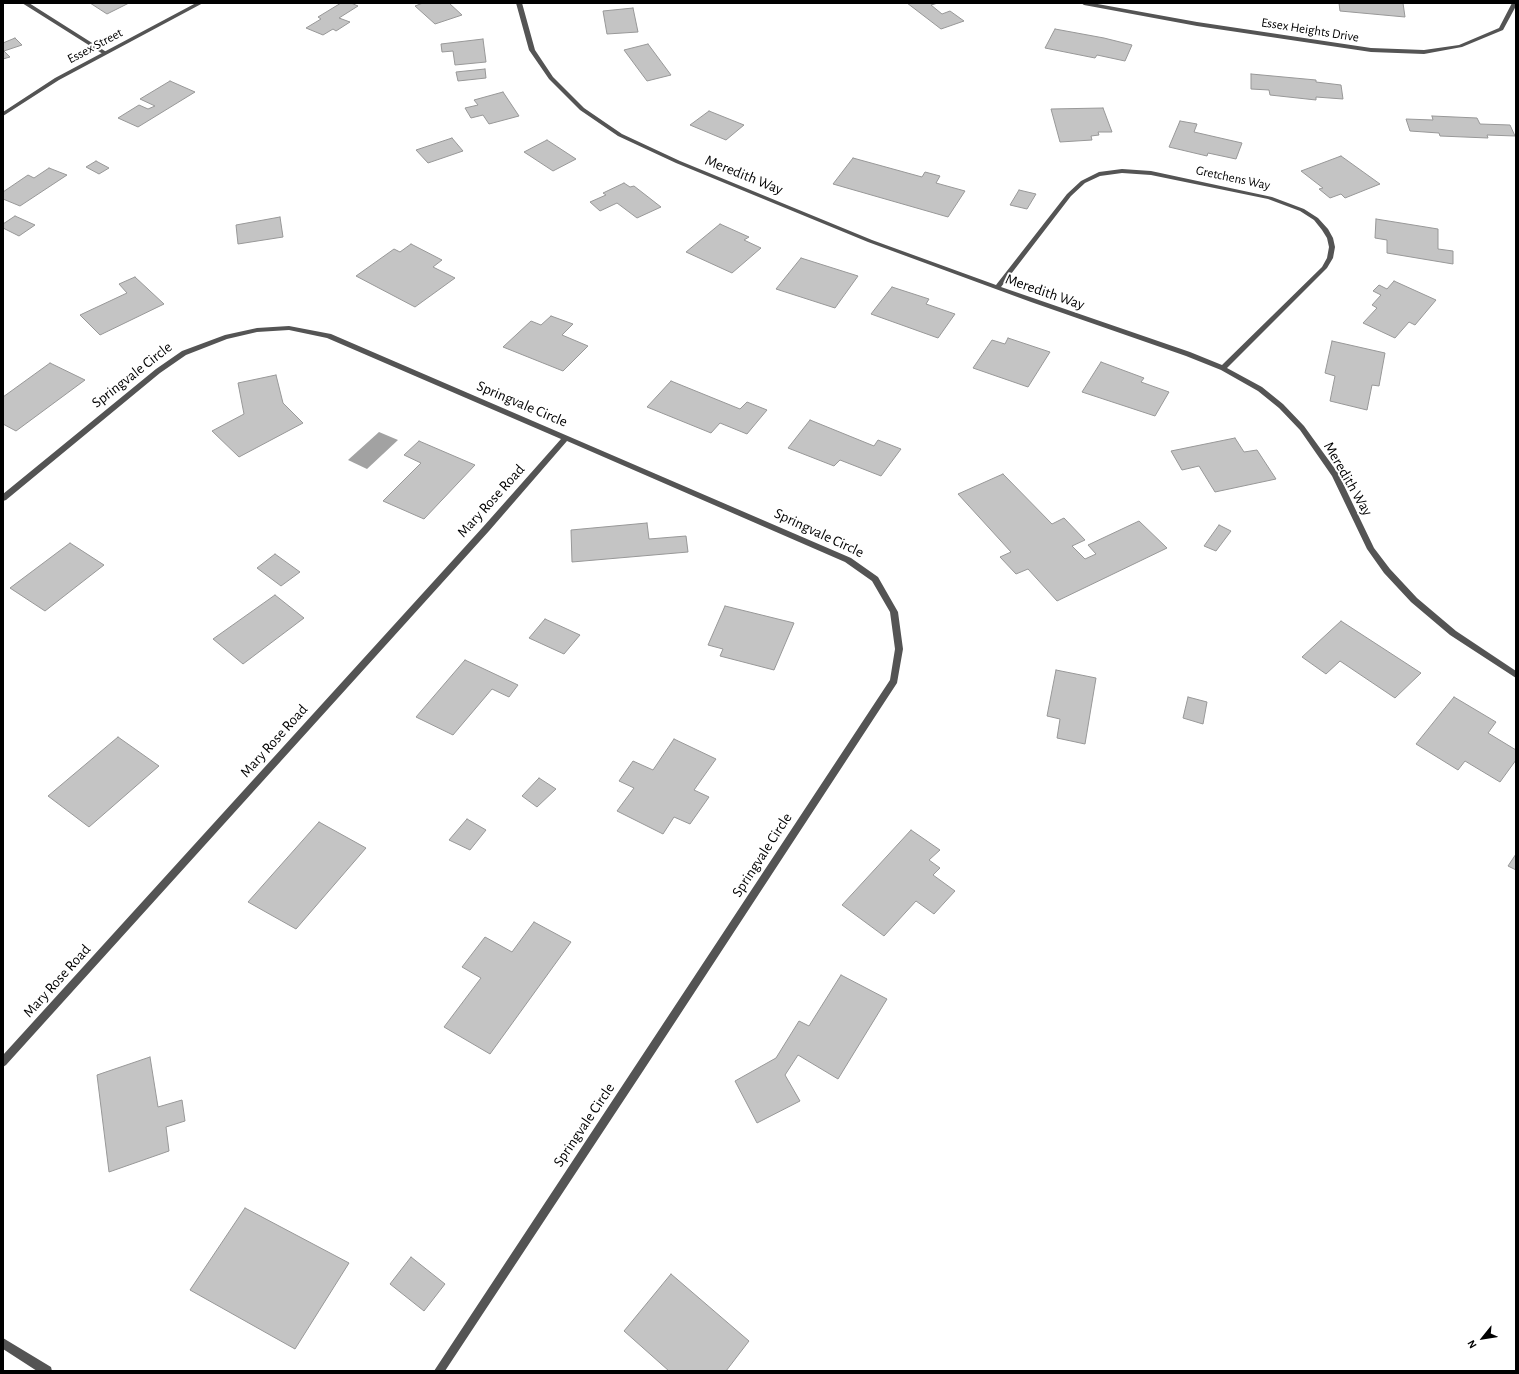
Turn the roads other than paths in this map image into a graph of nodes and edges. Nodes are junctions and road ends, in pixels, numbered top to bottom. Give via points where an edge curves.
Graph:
1 (25, 3) edge
2 (200, 3) edge
3 (519, 3) edge
4 (1084, 3) edge
5 (1515, 3) edge
6 (105, 53) junction
7 (3, 114) edge
8 (997, 288) junction
9 (1223, 368) junction
10 (565, 439) junction
11 (3, 498) edge
12 (1516, 675) edge
13 (3, 1062) edge
14 (3, 1342) edge
15 (47, 1371) edge
16 (439, 1371) edge

1 - 6 street
2 - 6 street, Essex Street
3 - 8 street, Meredith Way via 532,50 551,78 582,109 620,134 678,162 862,238
4 - 5 street, Essex Heights Drive via 1197,24 1371,50 1424,52 1460,46 1500,28
6 - 7 street, Essex Street via 57,79
8 - 9 street, Meredith Way
8 - 9 street, Gretchens Way via 1072,192 1086,180 1104,173 1122,170 1151,173 1270,198 1302,210 1325,229 1332,247 1330,258 1324,268
9 - 12 street, Meredith Way via 1260,389 1302,428 1335,476 1371,549 1414,600 1453,633
10 - 11 street, Springvale Circle via 329,336 289,328 257,330 225,337 184,353 158,371
10 - 13 street, Mary Rose Road
10 - 16 street, Springvale Circle via 848,560 875,579 894,612 899,649 894,682
14 - 15 street

